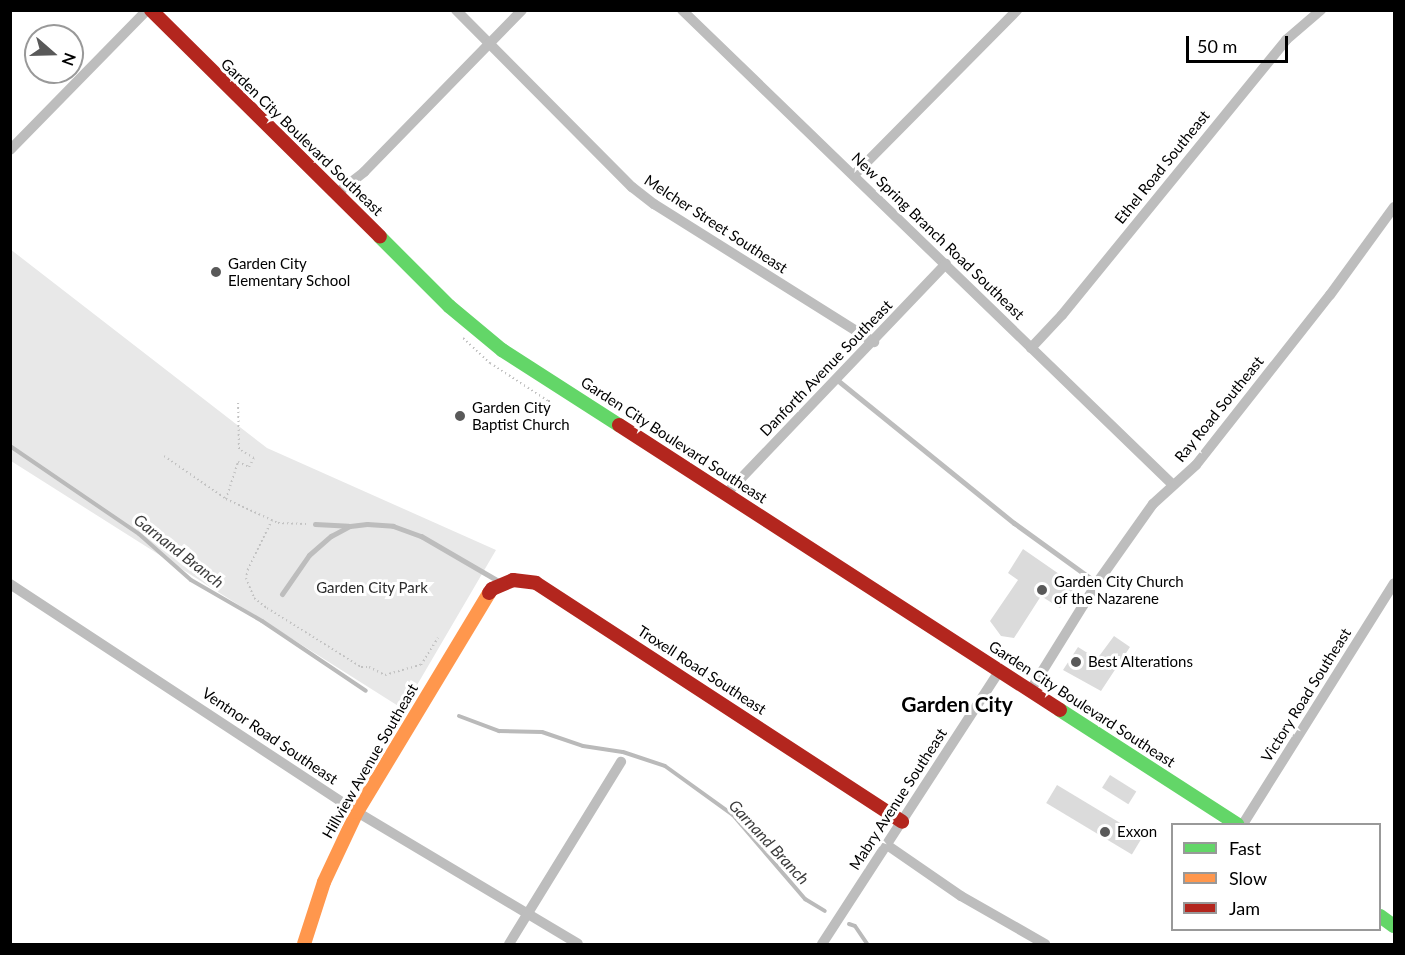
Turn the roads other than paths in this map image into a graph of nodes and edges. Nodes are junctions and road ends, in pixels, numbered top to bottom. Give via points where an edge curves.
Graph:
1 (149, 10) edge
2 (456, 10) edge
3 (522, 10) edge
4 (682, 10) edge
5 (1017, 10) edge
6 (1321, 10) edge
7 (490, 45) junction
8 (10, 150) edge
9 (854, 175) junction
10 (336, 194) junction
11 (1395, 207) edge
12 (946, 264) junction
13 (874, 342) junction
14 (1031, 348) junction
15 (836, 379) junction
16 (1172, 484) junction
17 (728, 493) junction
18 (315, 524) road end
19 (350, 526) junction
20 (501, 583) junction
21 (1097, 583) junction
22 (1395, 583) edge
23 (10, 584) edge
24 (282, 594) dead end
25 (999, 670) junction
26 (1030, 691) junction
27 (621, 762) dead end
28 (357, 812) junction
29 (902, 822) junction
30 (1234, 823) edge
31 (1244, 823) edge
32 (887, 845) junction
33 (527, 913) junction
34 (1381, 917) edge
35 (1395, 926) edge
36 (304, 945) edge
37 (509, 945) edge
38 (578, 945) edge
39 (822, 945) edge
40 (1045, 945) edge

1 - 8 street
1 - 10 street, Garden City Boulevard Southeast
2 - 7 street, Melcher Street Southeast
3 - 7 street
4 - 9 street, New Spring Branch Road Southeast
5 - 9 street
6 - 14 street, Ethel Road Southeast via 1286,39
7 - 10 street via 364,172
7 - 13 street, Melcher Street Southeast via 632,187
9 - 12 street, New Spring Branch Road Southeast
10 - 17 street, Garden City Boulevard Southeast via 471,326 502,350
11 - 16 street, Ray Road Southeast via 1203,457
12 - 13 street, Danforth Avenue Southeast
12 - 14 street, New Spring Branch Road Southeast
13 - 15 street, Danforth Avenue Southeast
14 - 16 street, New Spring Branch Road Southeast
15 - 17 street, Danforth Avenue Southeast
15 - 21 lane via 1014,523
16 - 21 street, Ray Road Southeast via 1153,504
17 - 25 street, Garden City Boulevard Southeast
18 - 19 lane
19 - 20 lane via 393,526 421,536
19 - 24 lane via 309,555
20 - 28 street, Hillview Avenue Southeast via 482,603
20 - 29 street, Troxell Road Southeast via 536,583
21 - 26 street, Ray Road Southeast
22 - 31 street, Victory Road Southeast
23 - 28 street, Ventnor Road Southeast
25 - 26 street, Garden City Boulevard Southeast
25 - 29 street, Mabry Avenue Southeast
26 - 30 street, Garden City Boulevard Southeast
27 - 33 street
28 - 33 street, Ventnor Road Southeast
28 - 36 street, Hillview Avenue Southeast via 324,882
29 - 32 street, Mabry Avenue Southeast
32 - 39 street, Mabry Avenue Southeast
32 - 40 street via 961,896
33 - 37 street
33 - 38 street, Ventnor Road Southeast
34 - 35 street

